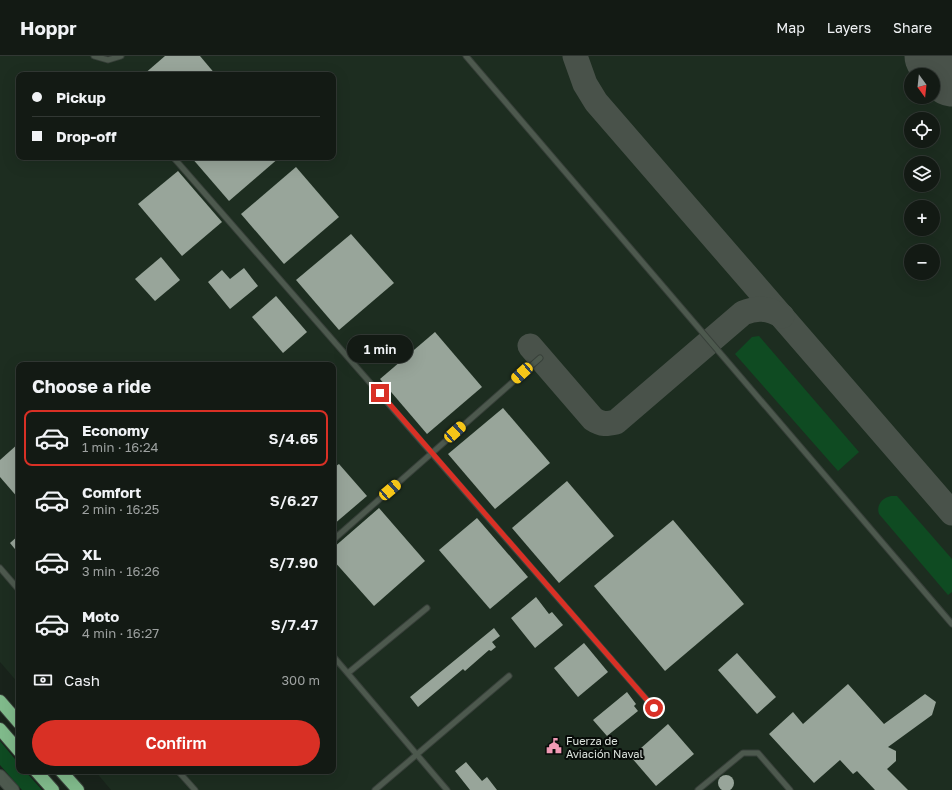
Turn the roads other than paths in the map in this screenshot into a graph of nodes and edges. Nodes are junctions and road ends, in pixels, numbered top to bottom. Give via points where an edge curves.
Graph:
1 (94, 56) edge
2 (121, 56) edge
3 (466, 56) edge
4 (176, 160) edge
5 (540, 358) dead end
6 (432, 452) junction
7 (336, 537) edge
8 (0, 568) edge
9 (16, 587) edge
10 (427, 608) dead end
11 (952, 624) edge
12 (336, 660) edge
13 (348, 674) junction
14 (510, 676) dead end
15 (0, 701) edge
16 (654, 708) dead end
17 (16, 720) edge
18 (0, 729) edge
19 (16, 748) edge
20 (418, 755) junction
21 (39, 774) edge
22 (64, 774) edge
23 (181, 774) edge
24 (0, 776) edge
25 (13, 790) edge
26 (53, 790) edge
27 (78, 790) edge
28 (195, 790) edge
29 (375, 790) edge
30 (447, 790) edge
31 (698, 790) edge
32 (790, 790) edge

1 - 2 lane via 108,60
3 - 11 lane
4 - 6 lane
5 - 6 lane
6 - 7 lane
6 - 16 lane
8 - 9 lane
10 - 13 lane
12 - 13 lane
13 - 20 lane
14 - 20 lane
15 - 17 highway
18 - 19 highway
20 - 29 lane
20 - 30 lane
21 - 26 highway
22 - 27 highway
23 - 28 lane
24 - 25 main road
31 - 32 lane via 743,753 758,754

